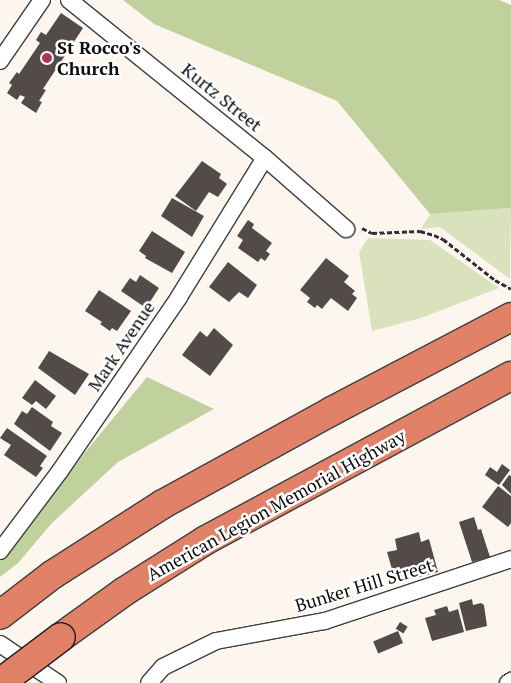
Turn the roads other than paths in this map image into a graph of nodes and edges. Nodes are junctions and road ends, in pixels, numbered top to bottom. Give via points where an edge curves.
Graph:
1 (42, 0) edge
2 (69, 0) edge
3 (0, 61) edge
4 (265, 158) junction
5 (353, 228) road end
6 (511, 318) edge
7 (511, 376) edge
8 (0, 550) edge
9 (511, 559) edge
10 (8, 609) edge
11 (0, 644) edge
12 (0, 683) edge
13 (58, 683) edge
14 (149, 683) edge

1 - 3 street
2 - 4 street, Kurtz Street
4 - 5 street, Kurtz Street
4 - 8 street, Mark Avenue via 179,297 60,471
6 - 10 highway via 163,504 106,539
7 - 12 highway, American Legion Memorial Highway, bridge via 206,540 125,591
9 - 14 street, Bunker Hill Street via 325,621 216,641 164,667
11 - 13 street

